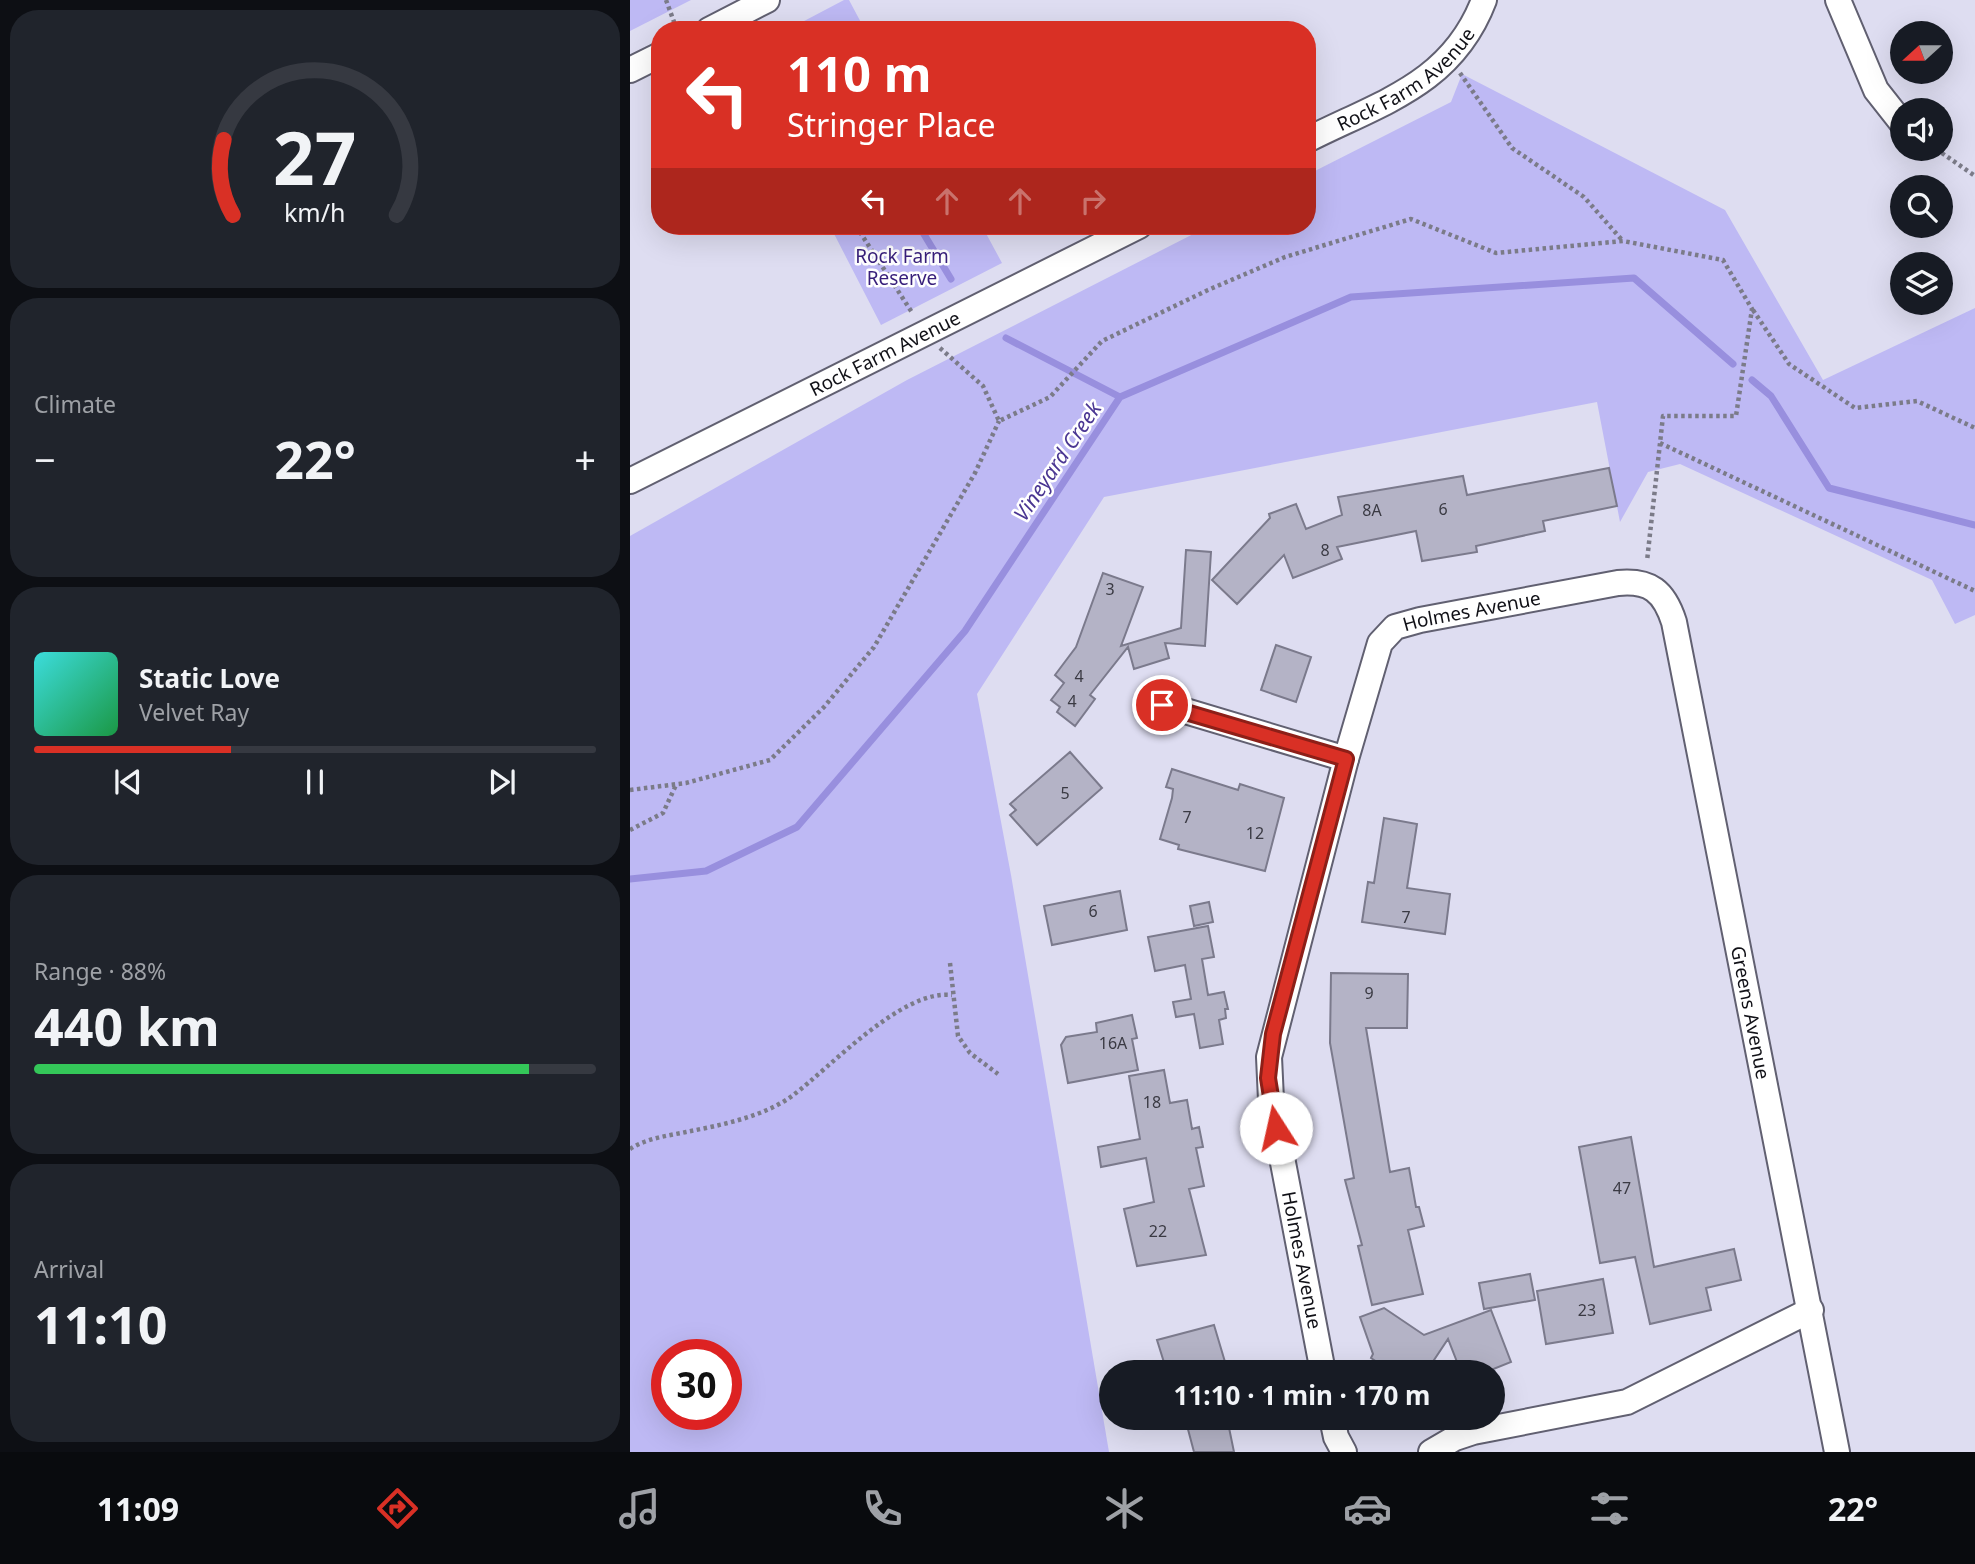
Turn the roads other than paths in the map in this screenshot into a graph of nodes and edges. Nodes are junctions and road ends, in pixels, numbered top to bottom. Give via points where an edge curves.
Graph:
1 (767, 0) edge
2 (1485, 0) edge
3 (1838, 0) edge
4 (726, 21) edge
5 (651, 60) edge
6 (630, 71) edge
7 (1890, 108) edge
8 (1316, 135) edge
9 (1121, 235) edge
10 (630, 481) edge
11 (1646, 572) joint
12 (1162, 705) dead end
13 (1346, 759) junction
14 (1811, 1310) junction
15 (1321, 1360) edge
16 (1336, 1430) edge
17 (1343, 1452) edge
18 (1431, 1452) edge
19 (1837, 1452) edge

1 - 4 street
2 - 8 street, Rock Farm Avenue via 1475,24 1434,75
3 - 7 street via 1876,90
5 - 6 street
9 - 10 street, Rock Farm Avenue
11 - 13 street, Holmes Avenue via 1618,583 1395,627 1380,643
11 - 14 street, Greens Avenue via 1664,596 1674,622
12 - 13 street
13 - 15 street, Holmes Avenue via 1269,1057 1271,1100
14 - 18 street via 1627,1402 1473,1432
14 - 19 street, Greens Avenue
16 - 17 street

